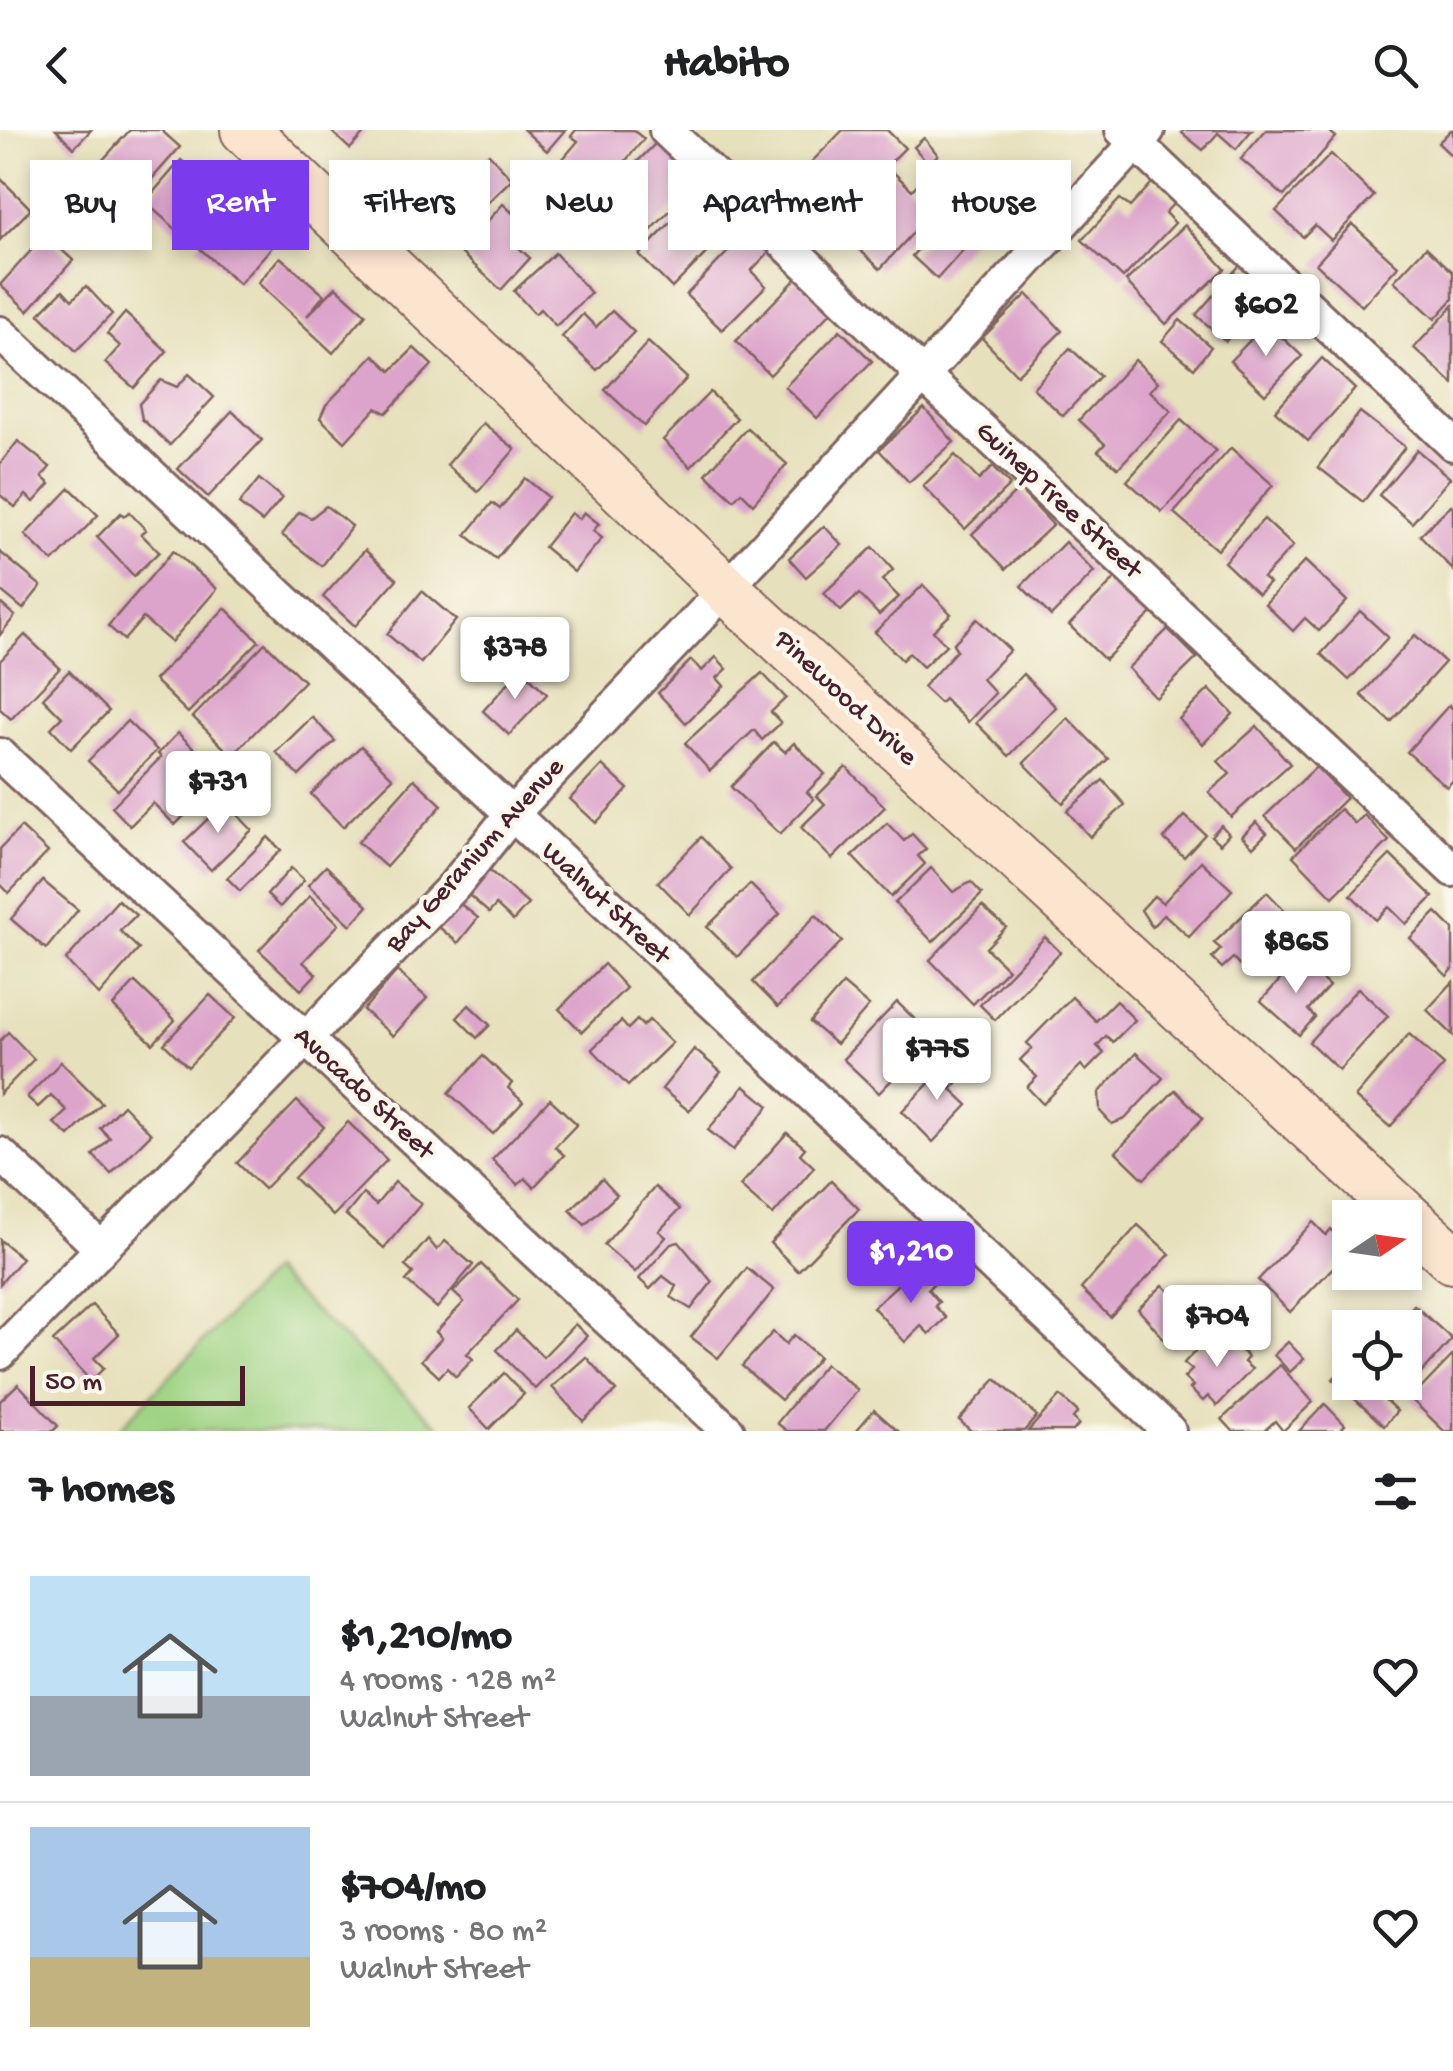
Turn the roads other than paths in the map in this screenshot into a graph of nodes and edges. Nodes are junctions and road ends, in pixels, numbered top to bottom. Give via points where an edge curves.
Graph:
1 (245, 130) edge
2 (666, 130) edge
3 (1135, 134) edge
4 (0, 333) edge
5 (922, 374) junction
6 (1453, 444) edge
7 (726, 590) junction
8 (0, 755) edge
9 (510, 816) junction
10 (1453, 870) edge
11 (303, 1039) junction
12 (0, 1154) edge
13 (101, 1248) junction
14 (1453, 1258) edge
15 (0, 1353) edge
16 (728, 1431) edge
17 (1169, 1431) edge

1 - 7 main road, Pinewood Drive
2 - 5 street, Guinep Tree Street
3 - 5 street, Bay Geranium Avenue
3 - 6 street
4 - 9 street, Walnut Street
5 - 7 street, Bay Geranium Avenue
5 - 10 street, Guinep Tree Street
7 - 9 street, Bay Geranium Avenue
7 - 14 main road, Pinewood Drive
8 - 11 street, Avocado Street
9 - 11 street, Bay Geranium Avenue via 454,886
9 - 17 street, Walnut Street
11 - 13 street, Bay Geranium Avenue
11 - 16 street, Avocado Street
12 - 13 street
13 - 15 street, Bay Geranium Avenue

